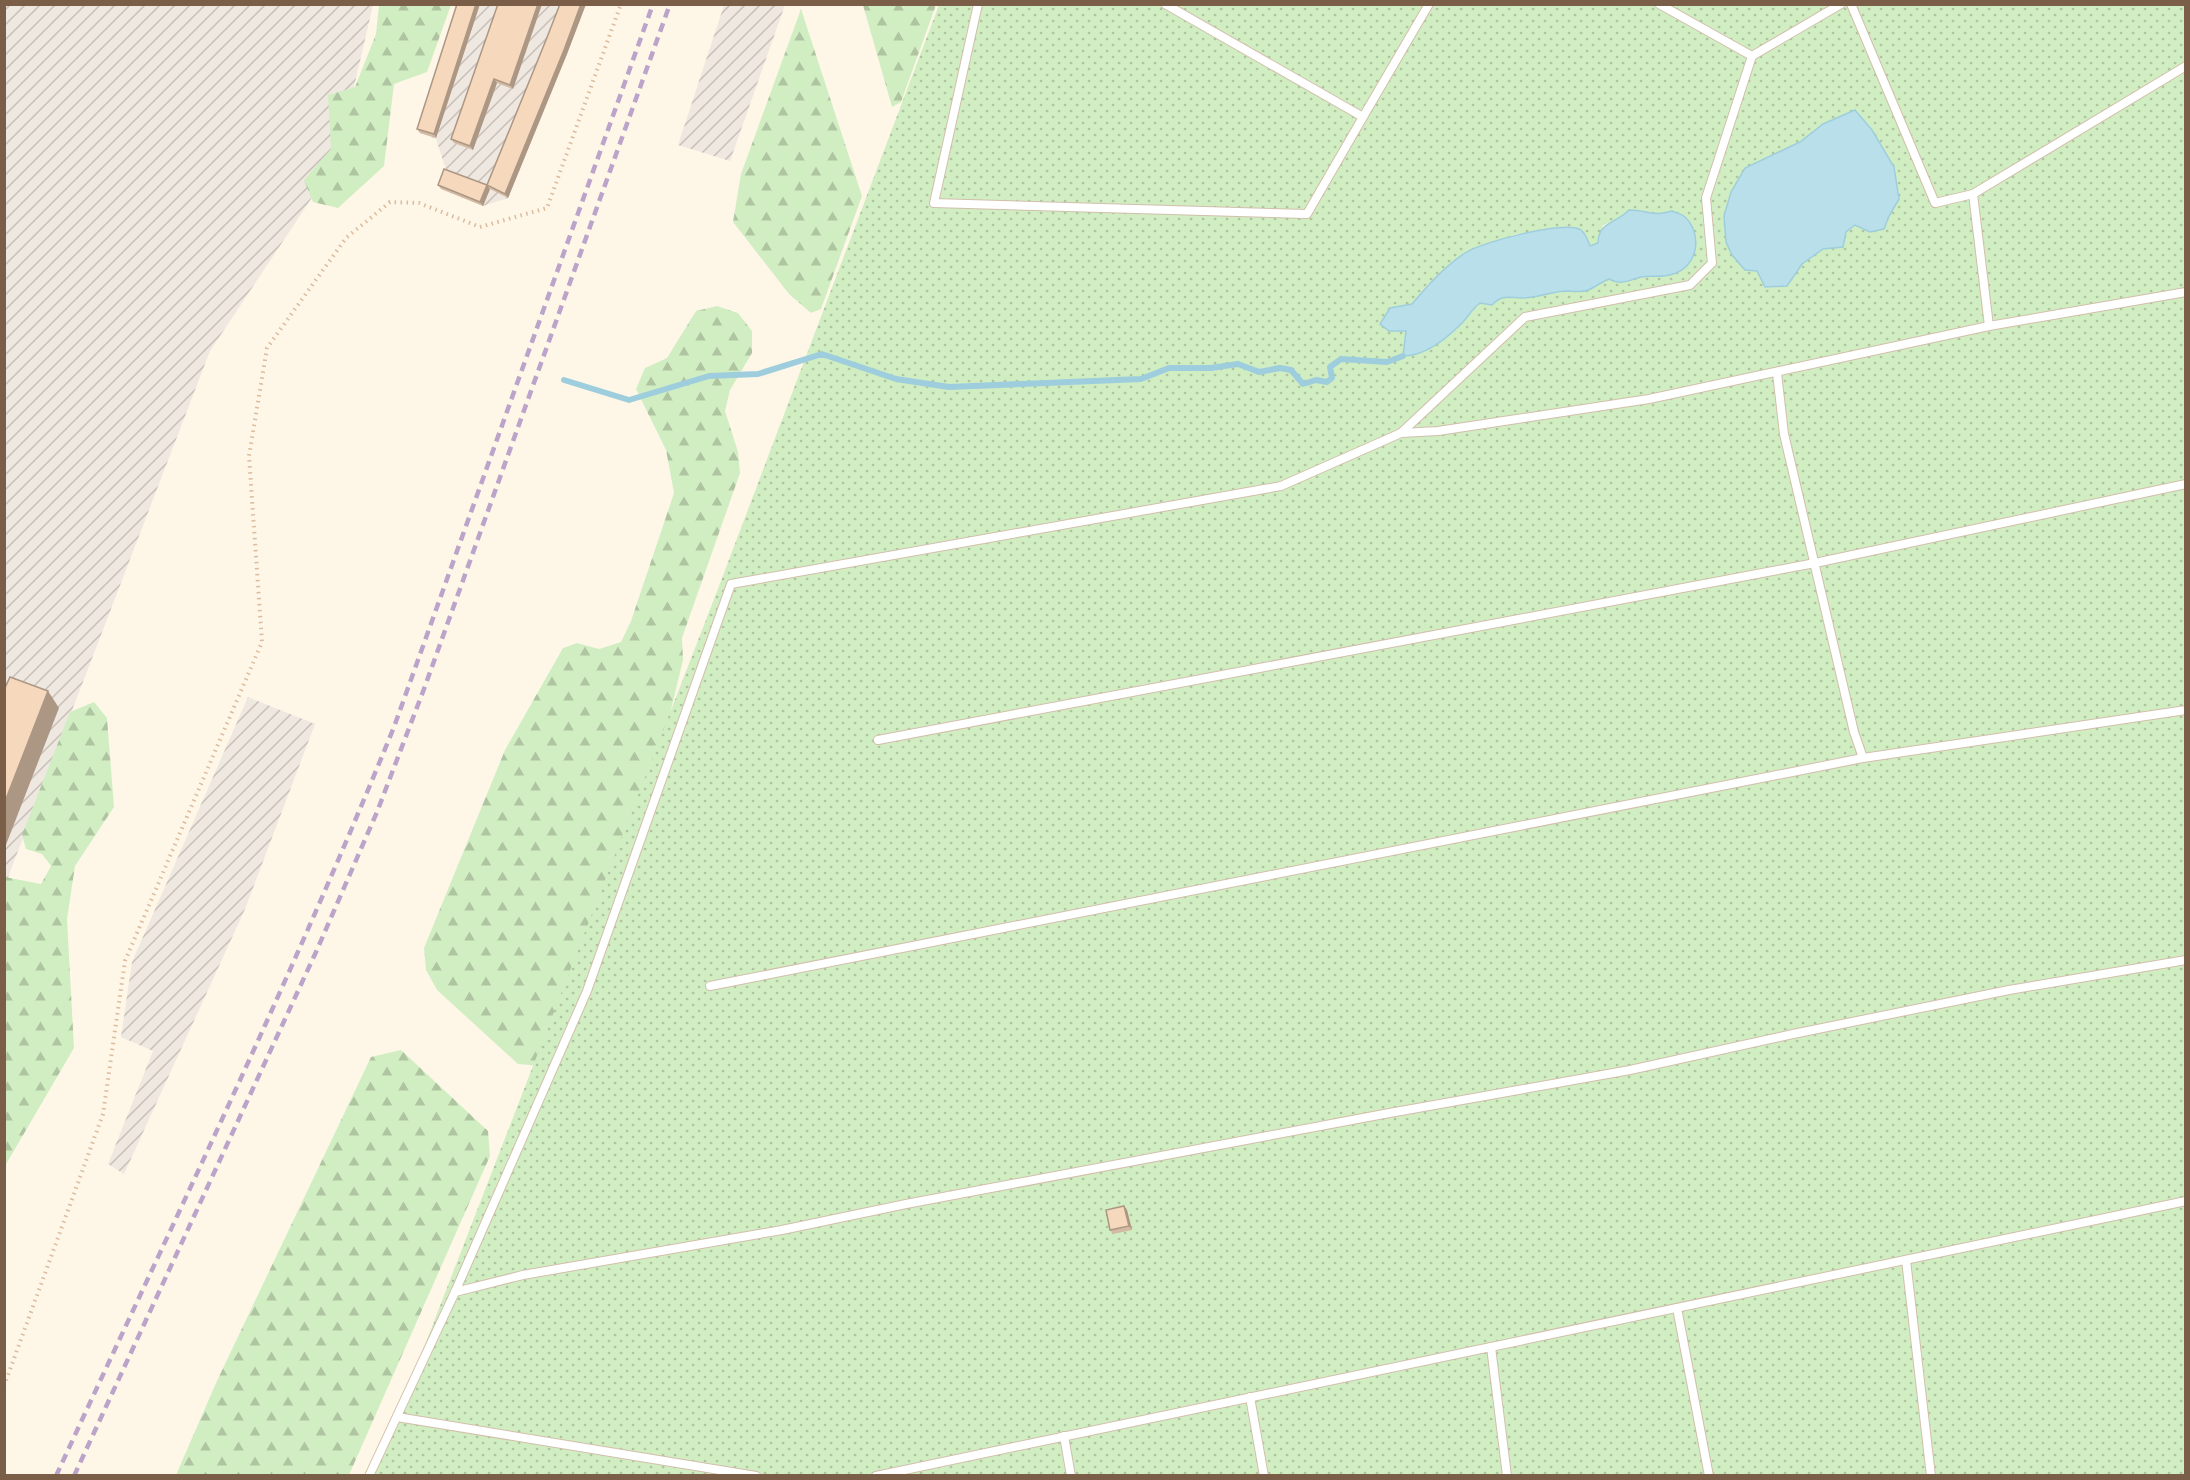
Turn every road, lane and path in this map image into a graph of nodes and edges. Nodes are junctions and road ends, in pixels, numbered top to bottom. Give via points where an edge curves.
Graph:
1 (621, 4) edge
2 (978, 4) edge
3 (1165, 4) edge
4 (1428, 4) edge
5 (1659, 4) edge
6 (1841, 4) edge
7 (1851, 4) edge
8 (1752, 56) junction
9 (2186, 66) edge
10 (1364, 117) junction
11 (1973, 194) junction
12 (2186, 292) edge
13 (1989, 326) junction
14 (1777, 373) junction
15 (1401, 433) junction
16 (2186, 484) edge
17 (1815, 563) junction
18 (2186, 710) edge
19 (878, 740) dead end
20 (1863, 758) junction
21 (2186, 960) edge
22 (710, 986) dead end
23 (2186, 1201) edge
24 (1906, 1260) junction
25 (455, 1292) junction
26 (1677, 1308) junction
27 (1491, 1347) junction
28 (4, 1386) edge
29 (1250, 1397) junction
30 (397, 1417) junction
31 (1064, 1436) junction
32 (369, 1476) edge
33 (756, 1476) edge
34 (876, 1476) edge
35 (1071, 1476) edge
36 (1264, 1476) edge
37 (1507, 1476) edge
38 (1709, 1476) edge
39 (1931, 1476) edge

1 - 28 path via 546,208 480,227 419,203 390,202 346,238 267,348 249,456 262,642 125,960 103,1114
2 - 10 lane via 934,203 1307,214
3 - 10 lane
4 - 10 lane
5 - 8 lane
6 - 8 lane
7 - 11 lane via 1935,203
8 - 15 lane via 1706,198 1712,263 1690,285 1525,317
9 - 11 lane
11 - 13 lane
12 - 13 lane
13 - 14 lane
14 - 15 lane via 1649,399 1438,431
14 - 17 lane via 1784,434
15 - 25 lane via 1281,486 731,584 587,991
16 - 17 lane
17 - 19 lane
17 - 20 lane
18 - 20 lane
20 - 22 lane
21 - 25 lane via 1998,992 1630,1070 523,1275
23 - 24 lane
24 - 26 lane
24 - 39 lane
25 - 30 lane
26 - 27 lane
26 - 38 lane
27 - 29 lane
27 - 37 lane
29 - 31 lane
29 - 36 lane
30 - 32 lane
30 - 33 lane
31 - 34 lane
31 - 35 lane

